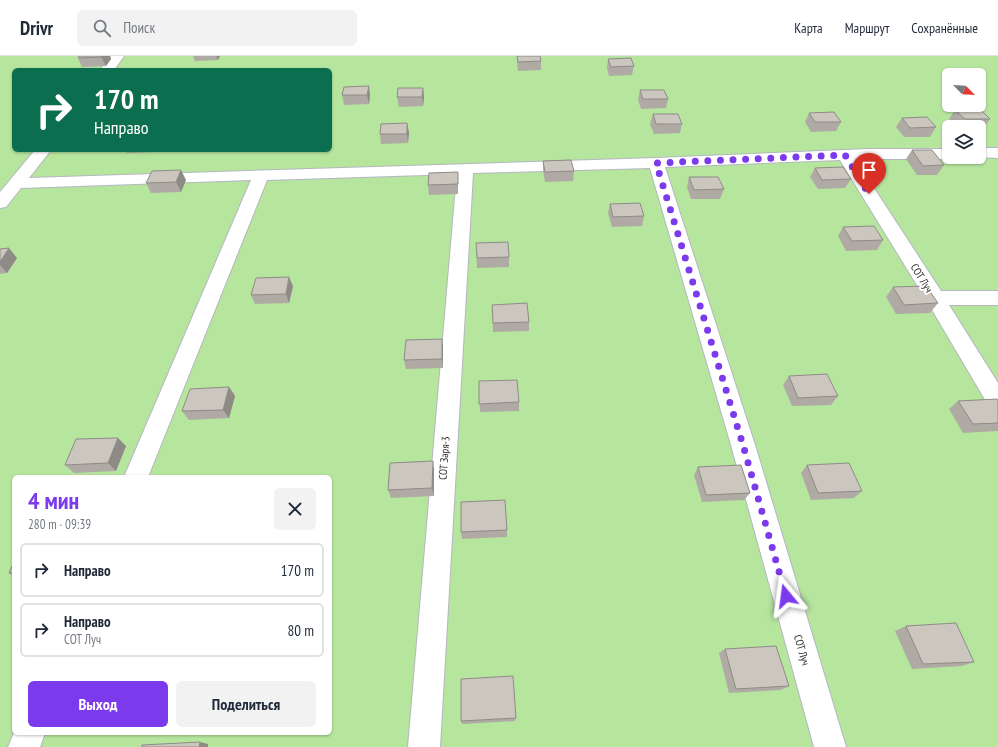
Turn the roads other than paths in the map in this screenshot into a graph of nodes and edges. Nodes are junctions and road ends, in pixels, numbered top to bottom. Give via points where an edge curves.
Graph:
1 (118, 56) edge
2 (109, 68) edge
3 (41, 152) edge
4 (986, 153) edge
5 (998, 153) edge
6 (942, 154) edge
7 (845, 155) junction
8 (656, 163) junction
9 (464, 169) junction
10 (261, 175) junction
11 (16, 183) junction
12 (0, 203) edge
13 (935, 298) junction
14 (998, 298) edge
15 (998, 402) edge
16 (137, 475) edge
17 (29, 735) edge
18 (24, 747) edge
19 (424, 747) edge
20 (830, 747) edge

1 - 2 street
3 - 11 street
4 - 5 street
6 - 7 street
7 - 8 street
7 - 13 street, СОТ Луч
8 - 9 street
8 - 20 street, СОТ Луч via 743,445
9 - 10 street
9 - 19 street, СОТ Заря-3
10 - 11 street
10 - 16 street
11 - 12 street
13 - 14 street
13 - 15 street, СОТ Луч
17 - 18 street

